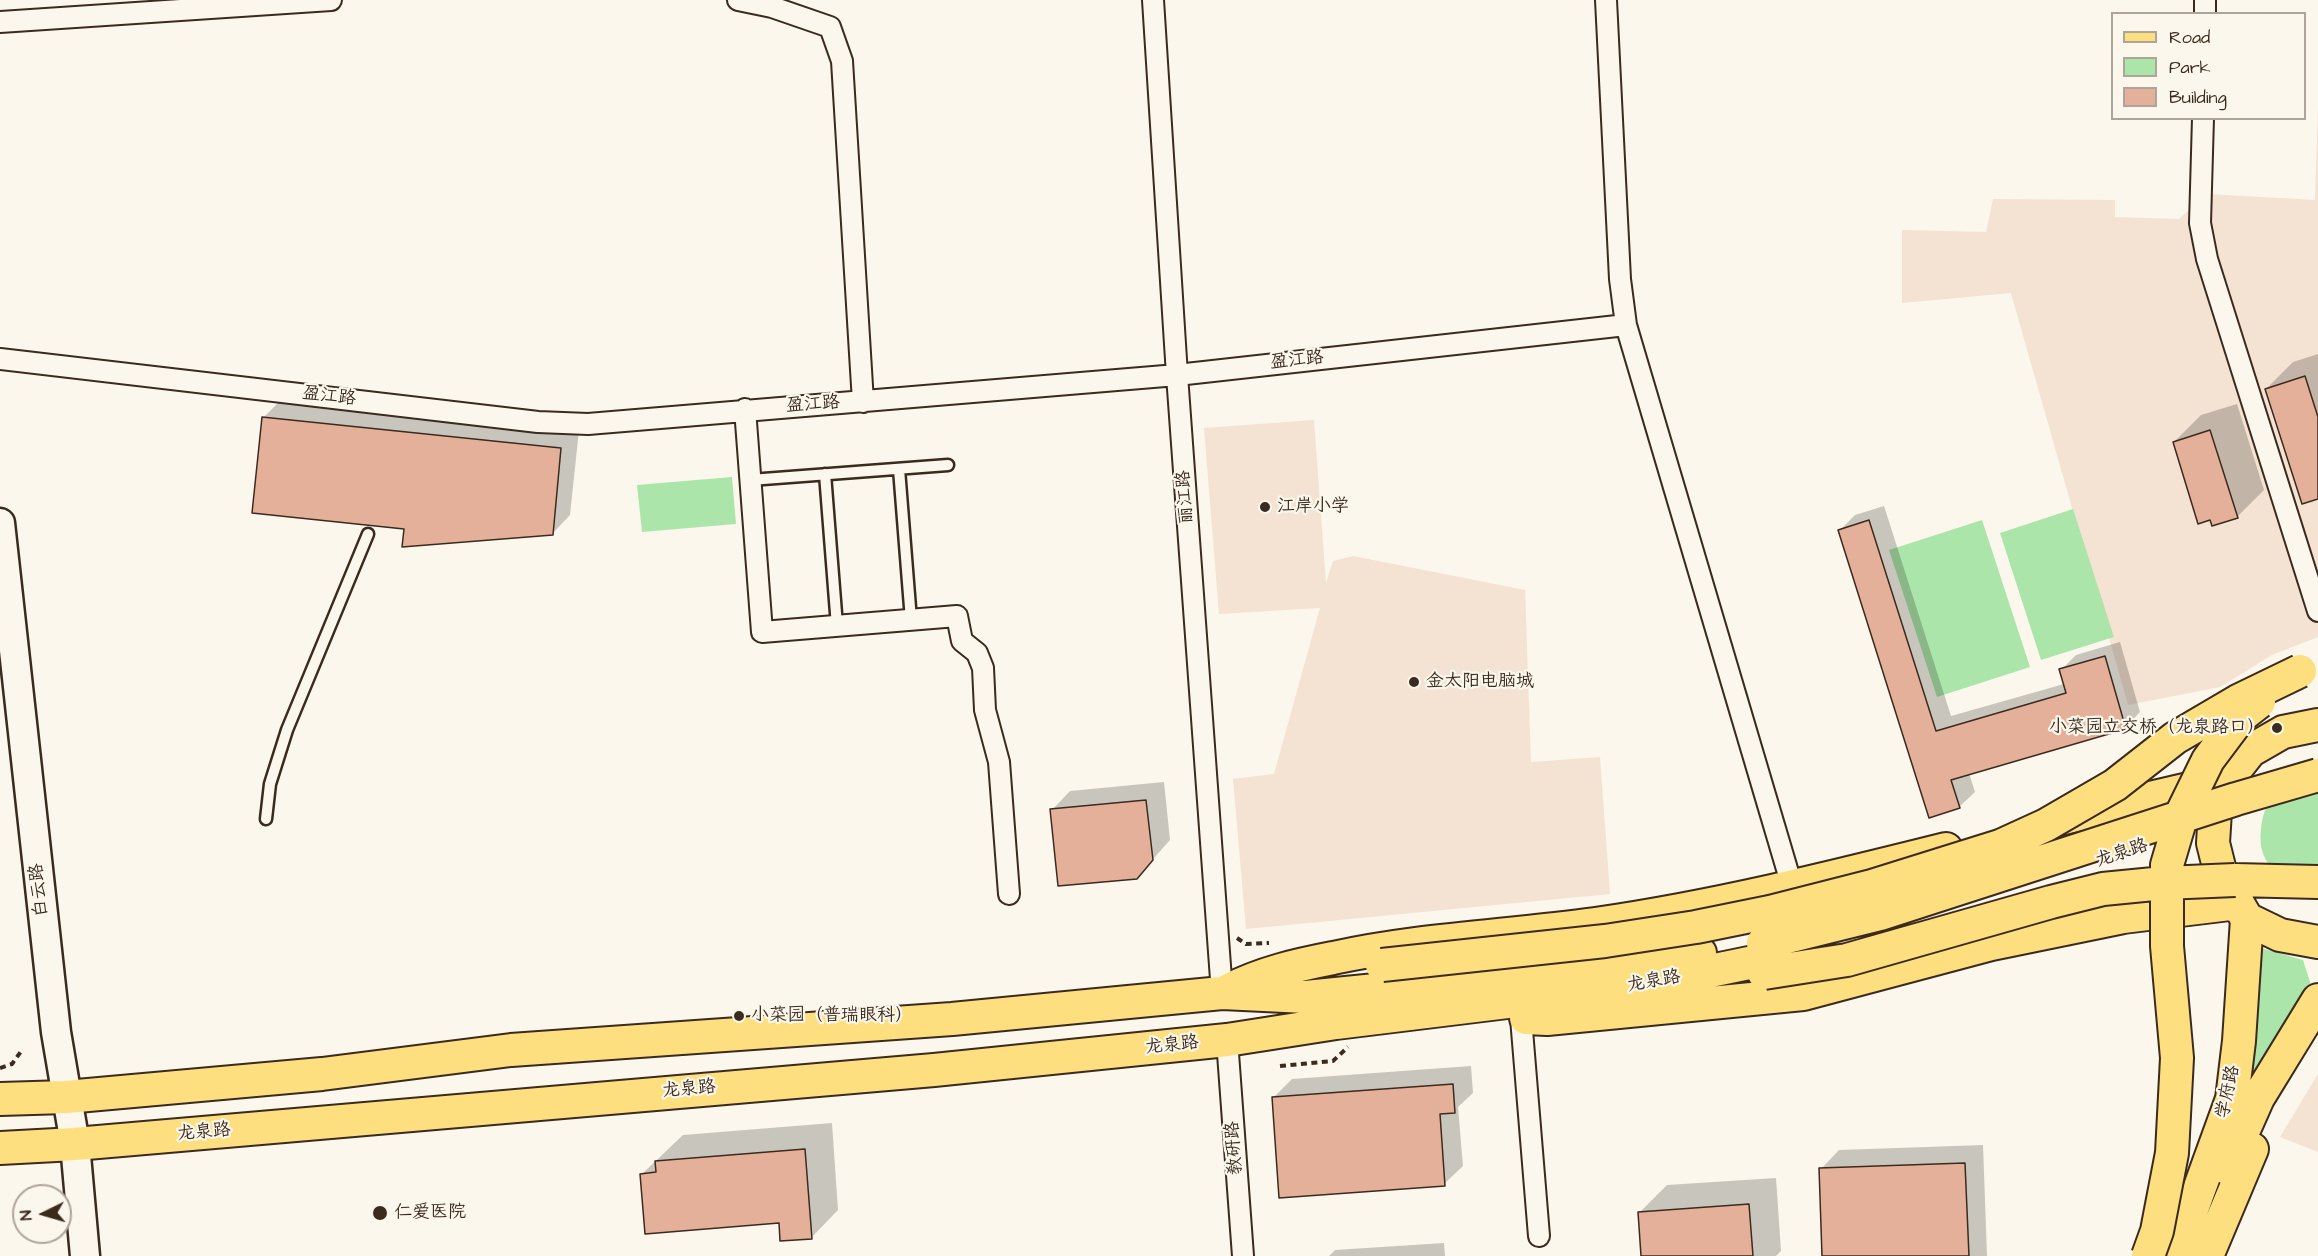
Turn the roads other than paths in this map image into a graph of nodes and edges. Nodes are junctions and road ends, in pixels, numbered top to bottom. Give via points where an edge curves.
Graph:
1 (331, 0) edge
2 (738, 0) edge
3 (1153, 0) edge
4 (1606, 0) edge
5 (0, 22) edge
6 (2203, 120) edge
7 (1626, 325) junction
8 (0, 359) edge
9 (1177, 375) junction
10 (863, 402) junction
11 (745, 409) junction
12 (948, 465) dead end
13 (898, 469) junction
14 (825, 474) junction
15 (750, 480) junction
16 (0, 523) edge
17 (368, 534) dead end
18 (2318, 611) edge
19 (911, 620) junction
20 (837, 626) junction
21 (2309, 666) edge
22 (2318, 725) edge
23 (2318, 775) edge
24 (2227, 780) junction
25 (2318, 793) edge
26 (266, 819) dead end
27 (2318, 882) edge
28 (1792, 886) junction
29 (1009, 894) dead end
30 (2242, 911) junction
31 (2318, 942) edge
32 (1765, 958) junction
33 (1222, 993) junction
34 (2318, 1000) edge
35 (1454, 1009) junction
36 (1521, 1018) junction
37 (2318, 1039) edge
38 (1227, 1040) junction
39 (66, 1097) junction
40 (0, 1099) edge
41 (75, 1144) junction
42 (0, 1148) edge
43 (1539, 1236) dead end
44 (85, 1256) edge
45 (1244, 1256) edge
46 (2148, 1256) edge
47 (2175, 1256) edge
48 (2189, 1256) edge
49 (2207, 1256) edge

1 - 5 street
2 - 10 street via 830,27 842,60
3 - 9 street, 丽江路
4 - 7 street via 1620,279
6 - 18 street via 2200,223 2207,260
7 - 9 street, 盈江路
7 - 28 street
8 - 11 street, 盈江路 via 537,422 588,424
9 - 10 street, 盈江路
9 - 33 street, 丽江路
10 - 11 street, 盈江路
11 - 15 street
12 - 13 lane
13 - 14 lane
13 - 19 lane
14 - 15 lane
14 - 20 lane
15 - 20 street via 762,632
16 - 39 main road, 白云路
17 - 26 lane via 287,730 270,784
19 - 20 street
19 - 29 street via 957,616 962,641 977,653 983,668 986,710 999,762
21 - 33 main road, bridge via 2175,738 2115,785 2046,825 2000,846 1872,886 1696,927 1382,965
21 - 46 main road, bridge via 2241,716 2208,760 2183,811 2166,865 2167,946 2177,1058 2174,1129 2157,1231
22 - 24 main road via 2283,732 2258,747
23 - 32 main road, 龙泉路, bridge via 1880,914
24 - 28 main road
24 - 30 main road via 2215,811 2213,843 2221,875
25 - 32 main road, 龙泉路 via 1885,931
27 - 32 main road, bridge via 2235,880 2103,889 1847,960
28 - 33 main road via 1687,910 1374,949 1286,968
30 - 31 main road via 2280,935
30 - 36 main road via 2123,916 1991,944 1803,994 1547,1019
30 - 47 main road, 学府路 via 2239,1041 2232,1099
32 - 33 main road, 龙泉路 via 1595,968 1306,997
32 - 35 main road, 龙泉路 via 1721,981 1638,986
33 - 39 main road, 龙泉路 via 952,1019 511,1050 322,1074
34 - 48 main road, 学府路 via 2258,1098
35 - 36 main road
35 - 38 main road, 龙泉路
36 - 43 street
37 - 49 main road via 2263,1122
38 - 41 main road, 龙泉路 via 934,1070
38 - 45 street, 教研路
39 - 40 main road, 龙泉路
39 - 41 main road, 白云路
41 - 42 main road, 龙泉路
41 - 44 main road, 白云路

